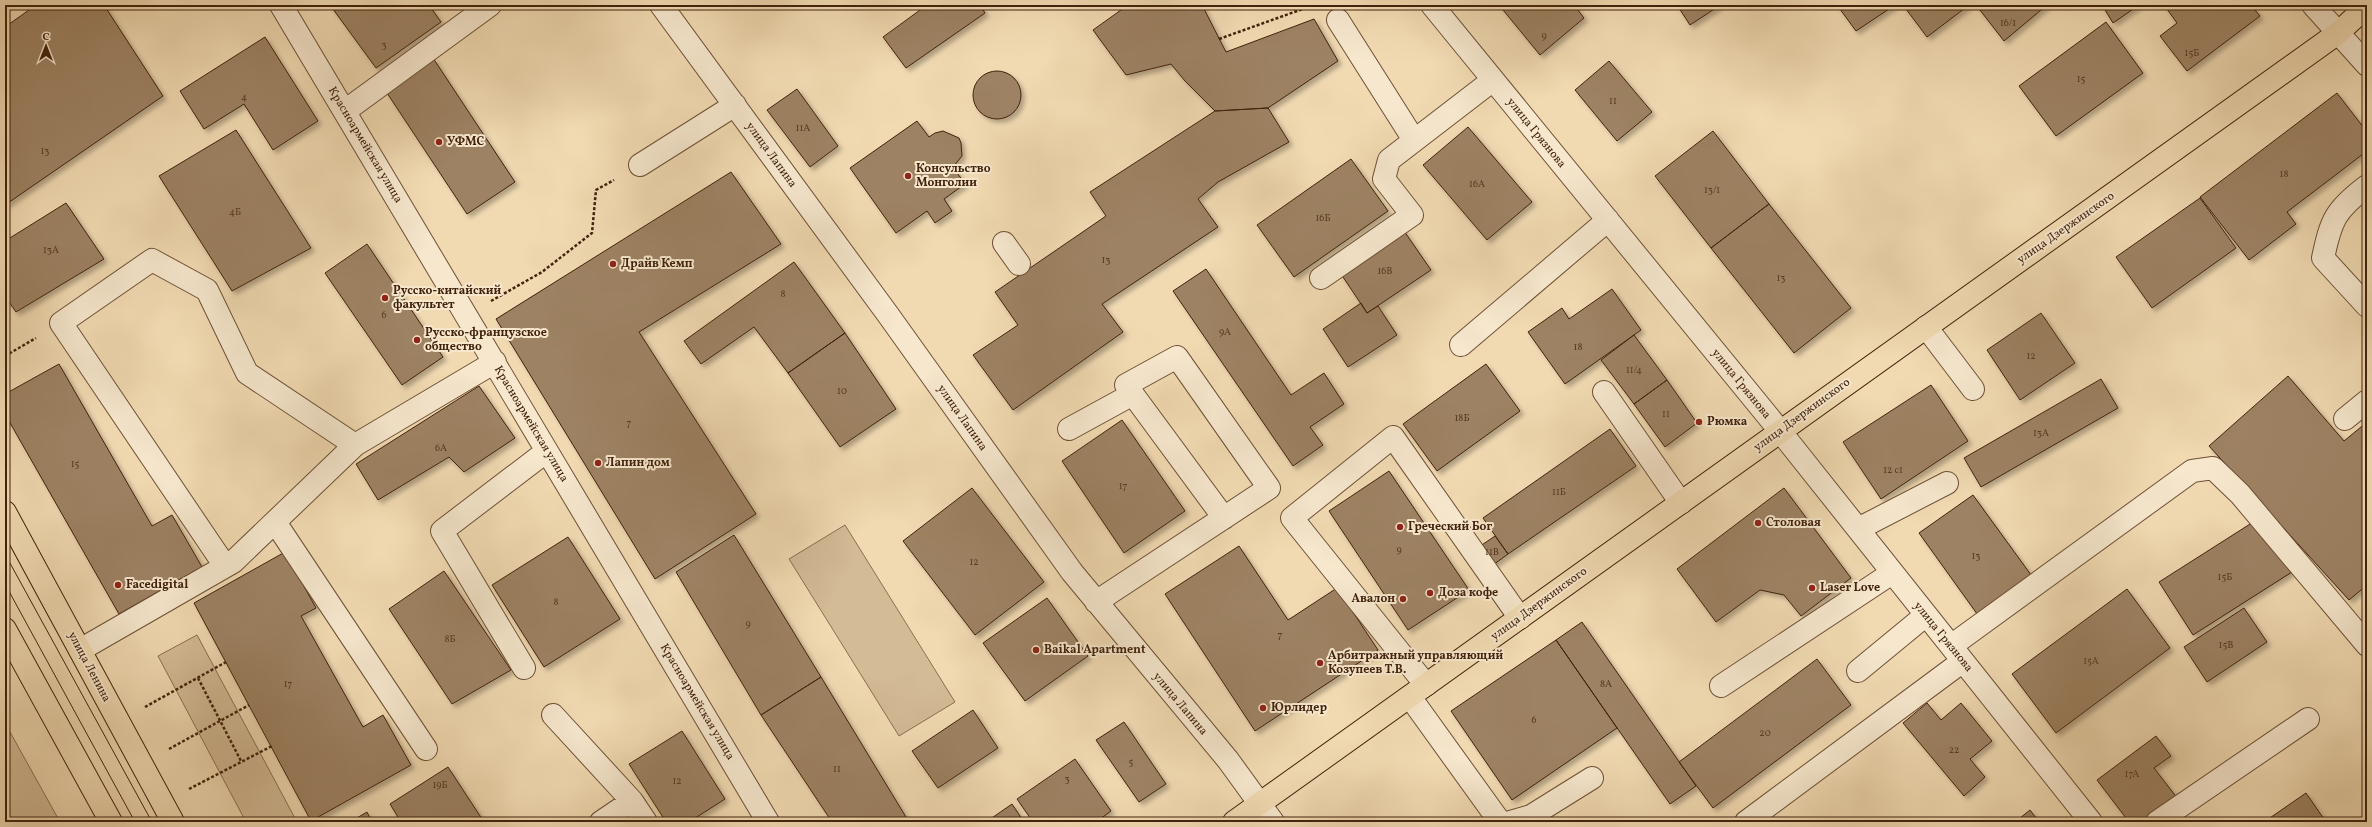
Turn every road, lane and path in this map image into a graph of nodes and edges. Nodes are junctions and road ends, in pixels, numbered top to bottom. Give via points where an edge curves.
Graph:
1 (282, 5) edge
2 (661, 5) edge
3 (1432, 5) edge
4 (2313, 5) edge
5 (486, 6) edge
6 (2367, 6) edge
7 (1338, 20) joint
8 (2338, 33) junction
9 (1219, 38) dead end
10 (2367, 65) edge
11 (1493, 80) junction
12 (734, 105) junction
13 (345, 111) junction
14 (1414, 140) junction
15 (640, 165) joint
16 (2367, 186) edge
17 (1608, 220) junction
18 (1004, 243) dead end
19 (1019, 264) dead end
20 (1321, 278) dead end
21 (2367, 306) edge
22 (467, 315) junction
23 (61, 323) junction
24 (1926, 328) junction
25 (1461, 345) dead end
26 (5, 356) edge
27 (495, 362) junction
28 (1973, 389) dead end
29 (1604, 392) dead end
30 (1132, 394) junction
31 (2367, 401) edge
32 (2345, 419) dead end
33 (1069, 429) dead end
34 (1780, 431) junction
35 (355, 445) junction
36 (547, 451) junction
37 (1947, 483) dead end
38 (1681, 503) junction
39 (5, 512) edge
40 (1224, 518) junction
41 (275, 522) junction
42 (1858, 530) junction
43 (226, 566) junction
44 (1892, 573) junction
45 (1096, 602) junction
46 (1926, 615) junction
47 (1520, 618) junction
48 (5, 629) edge
49 (2367, 645) edge
50 (80, 650) junction
51 (1957, 654) junction
52 (226, 662) dead end
53 (524, 668) dead end
54 (1858, 671) dead end
55 (198, 678) junction
56 (1721, 686) dead end
57 (1418, 691) junction
58 (249, 705) dead end
59 (139, 710) dead end
60 (553, 715) dead end
61 (2308, 719) dead end
62 (220, 722) junction
63 (272, 746) dead end
64 (426, 749) dead end
65 (168, 750) dead end
66 (241, 761) junction
67 (1592, 778) dead end
68 (185, 792) dead end
69 (632, 800) junction
70 (1260, 804) junction
71 (5, 814) edge
72 (10, 822) edge
73 (111, 822) edge
74 (173, 822) edge
75 (601, 822) edge
76 (646, 822) edge
77 (768, 822) edge
78 (1234, 822) edge
79 (1273, 822) edge
80 (1500, 822) edge
81 (1510, 822) edge
82 (1746, 822) edge
83 (2091, 822) edge
84 (2157, 822) edge

1 - 13 street, Красноармейская улица
2 - 12 street, улица Лапина
3 - 11 street, улица Грязнова
4 - 8 street
5 - 13 street
6 - 8 main road, улица Дзержинского
7 - 9 path via 1313,5
7 - 14 street
8 - 10 street
8 - 24 main road, улица Дзержинского
11 - 14 street
11 - 17 street, улица Грязнова
12 - 15 street
12 - 45 street, улица Лапина
13 - 22 street, Красноармейская улица
14 - 20 street via 1389,160 1384,179 1412,216
15 - 22 path via 596,190 592,233 542,272
16 - 21 street via 2345,203 2329,229 2323,258
17 - 25 street
17 - 34 street, улица Грязнова
18 - 19 street
22 - 27 street, Красноармейская улица
23 - 26 path
23 - 35 street via 152,260 207,290 247,373
23 - 43 street
24 - 28 street
24 - 34 main road, улица Дзержинского
27 - 35 street
27 - 36 street, Красноармейская улица
29 - 38 street
30 - 33 street
30 - 40 street
30 - 40 street via 1126,385 1177,357 1269,488
31 - 32 street
34 - 38 main road, улица Дзержинского
34 - 42 street, улица Грязнова
35 - 41 street
36 - 53 street via 442,531
36 - 77 street, Красноармейская улица
37 - 42 street
38 - 47 main road, улица Дзержинского
39 - 50 main road, улица Ленина
40 - 45 street
41 - 43 street
41 - 64 street
42 - 44 street, улица Грязнова
43 - 50 street
44 - 46 street, улица Грязнова
44 - 56 street
45 - 70 street, улица Лапина via 1228,760
46 - 51 street, улица Грязнова
46 - 54 street
47 - 57 main road, улица Дзержинского
47 - 57 street via 1393,436 1292,518
48 - 73 main road
49 - 51 street via 2240,494 2214,468 2192,471
50 - 74 main road, улица Ленина
51 - 82 street
51 - 83 street, улица Грязнова
52 - 55 path
55 - 59 path
55 - 62 path
57 - 70 main road, улица Дзержинского
57 - 80 street
58 - 62 path
60 - 69 street
61 - 84 street
62 - 65 path
62 - 66 path
63 - 66 path
66 - 68 path
67 - 81 street via 1531,816
69 - 75 street
69 - 76 street
70 - 78 main road, улица Дзержинского
70 - 79 street, улица Лапина
71 - 72 path

